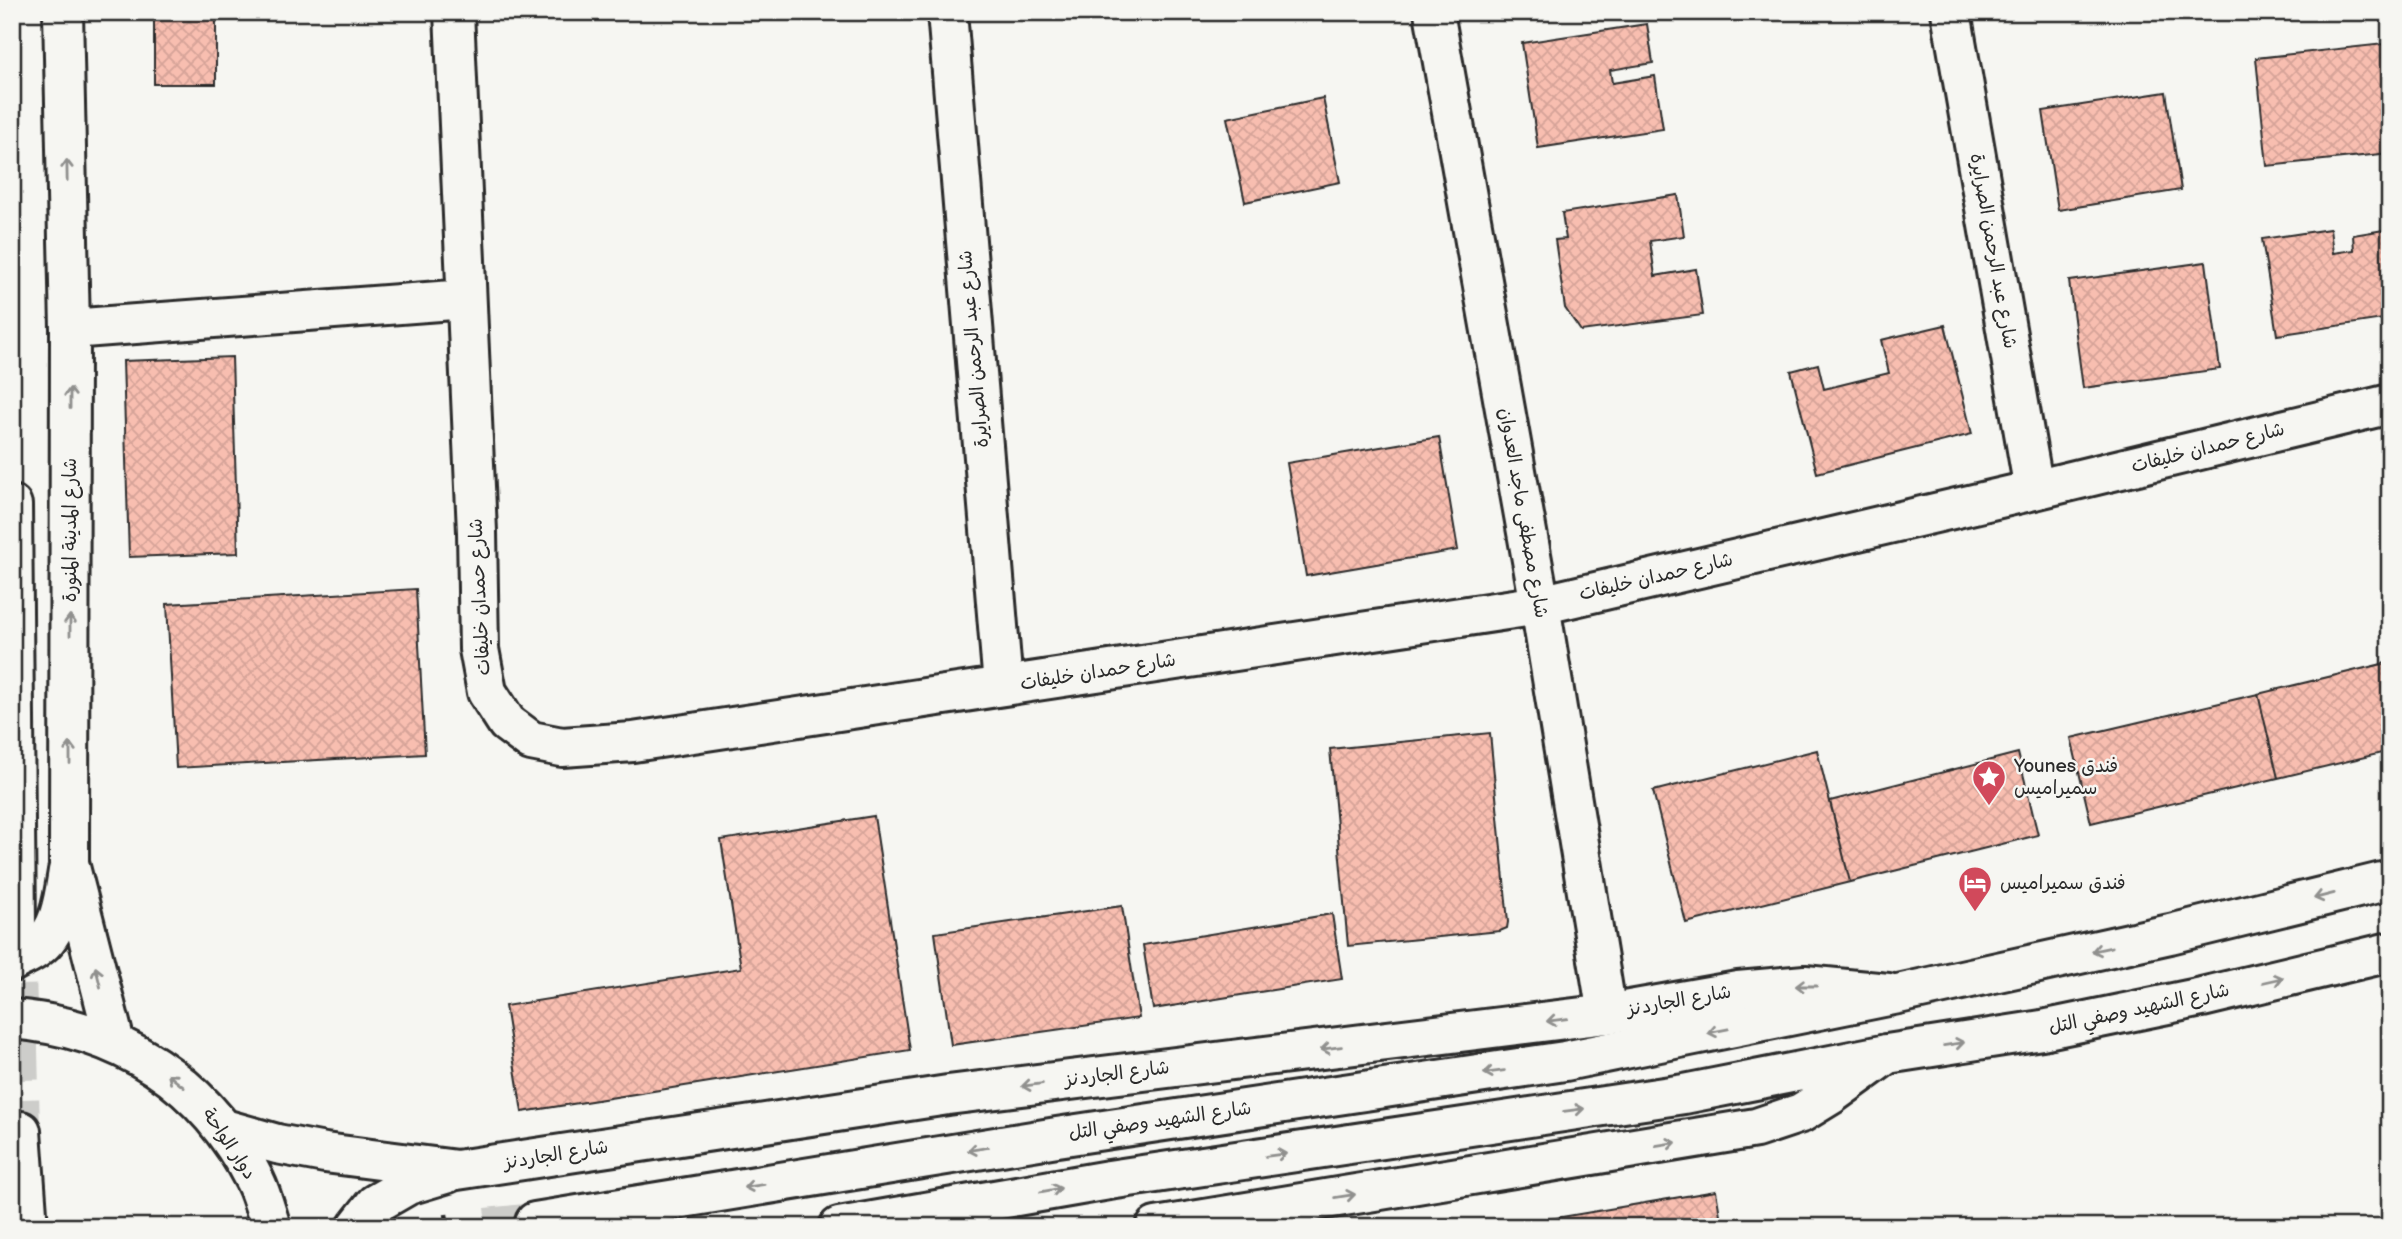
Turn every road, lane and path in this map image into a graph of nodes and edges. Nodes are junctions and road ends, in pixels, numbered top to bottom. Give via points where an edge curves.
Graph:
1 (63, 12) edge
2 (454, 12) edge
3 (947, 12) edge
4 (1434, 12) edge
5 (1951, 12) edge
6 (466, 299) junction
7 (70, 328) junction
8 (2390, 404) edge
9 (2034, 490) junction
10 (12, 505) edge
11 (1540, 605) junction
12 (1003, 686) junction
13 (69, 863) junction
14 (2390, 880) edge
15 (14, 945) edge
16 (2390, 952) edge
17 (1898, 994) junction
18 (1606, 1014) junction
19 (12, 1019) edge
20 (115, 1043) junction
21 (1886, 1054) junction
22 (224, 1129) junction
23 (21, 1131) tunnel mouth
24 (457, 1170) junction
25 (535, 1222) dead end
26 (28, 1227) edge
27 (271, 1227) edge
28 (357, 1227) edge
29 (839, 1227) edge
30 (1156, 1227) edge

7 -> 1 street, شارع المدينة المنورة
2 - 6 street, شارع حمدان خليفات
3 - 12 street, شارع عبد الرحمن الصرايرة
4 - 11 street, شارع مصطفى ماجد العدوان
5 - 9 street, شارع عبد الرحمن الصرايرة
6 - 7 street
6 - 12 street, شارع حمدان خليفات via 479,649 487,692 507,723 531,741 562,747 633,742
13 -> 7 street, شارع المدينة المنورة
8 - 9 street, شارع حمدان خليفات
9 - 11 street, شارع حمدان خليفات
10 - 15 street
11 - 12 street, شارع حمدان خليفات
11 - 18 street, شارع مصطفى ماجد العدوان
13 - 15 street via 54,927 38,948
20 -> 13 street, شارع المدينة المنورة
14 -> 17 street
21 -> 16 street, شارع الشهيد وصفي التل via 2056,1027
17 -> 18 street, شارع الجاردنز via 1805,985 1738,991
17 -> 25 street, شارع الشهيد وصفي التل via 1565,1061 1056,1136
18 -> 24 street, شارع الجاردنز via 947,1095
19 - 20 street, دوار الواحة via 78,1029
22 -> 20 street, دوار الواحة via 175,1079
29 -> 21 street via 1109,1180 1684,1094
30 -> 21 street via 1756,1128 1801,1113
22 - 24 street, شارع الجاردنز via 313,1151
22 - 27 street, دوار الواحة via 256,1182
23 - 26 street
24 - 28 street via 408,1185 375,1204

